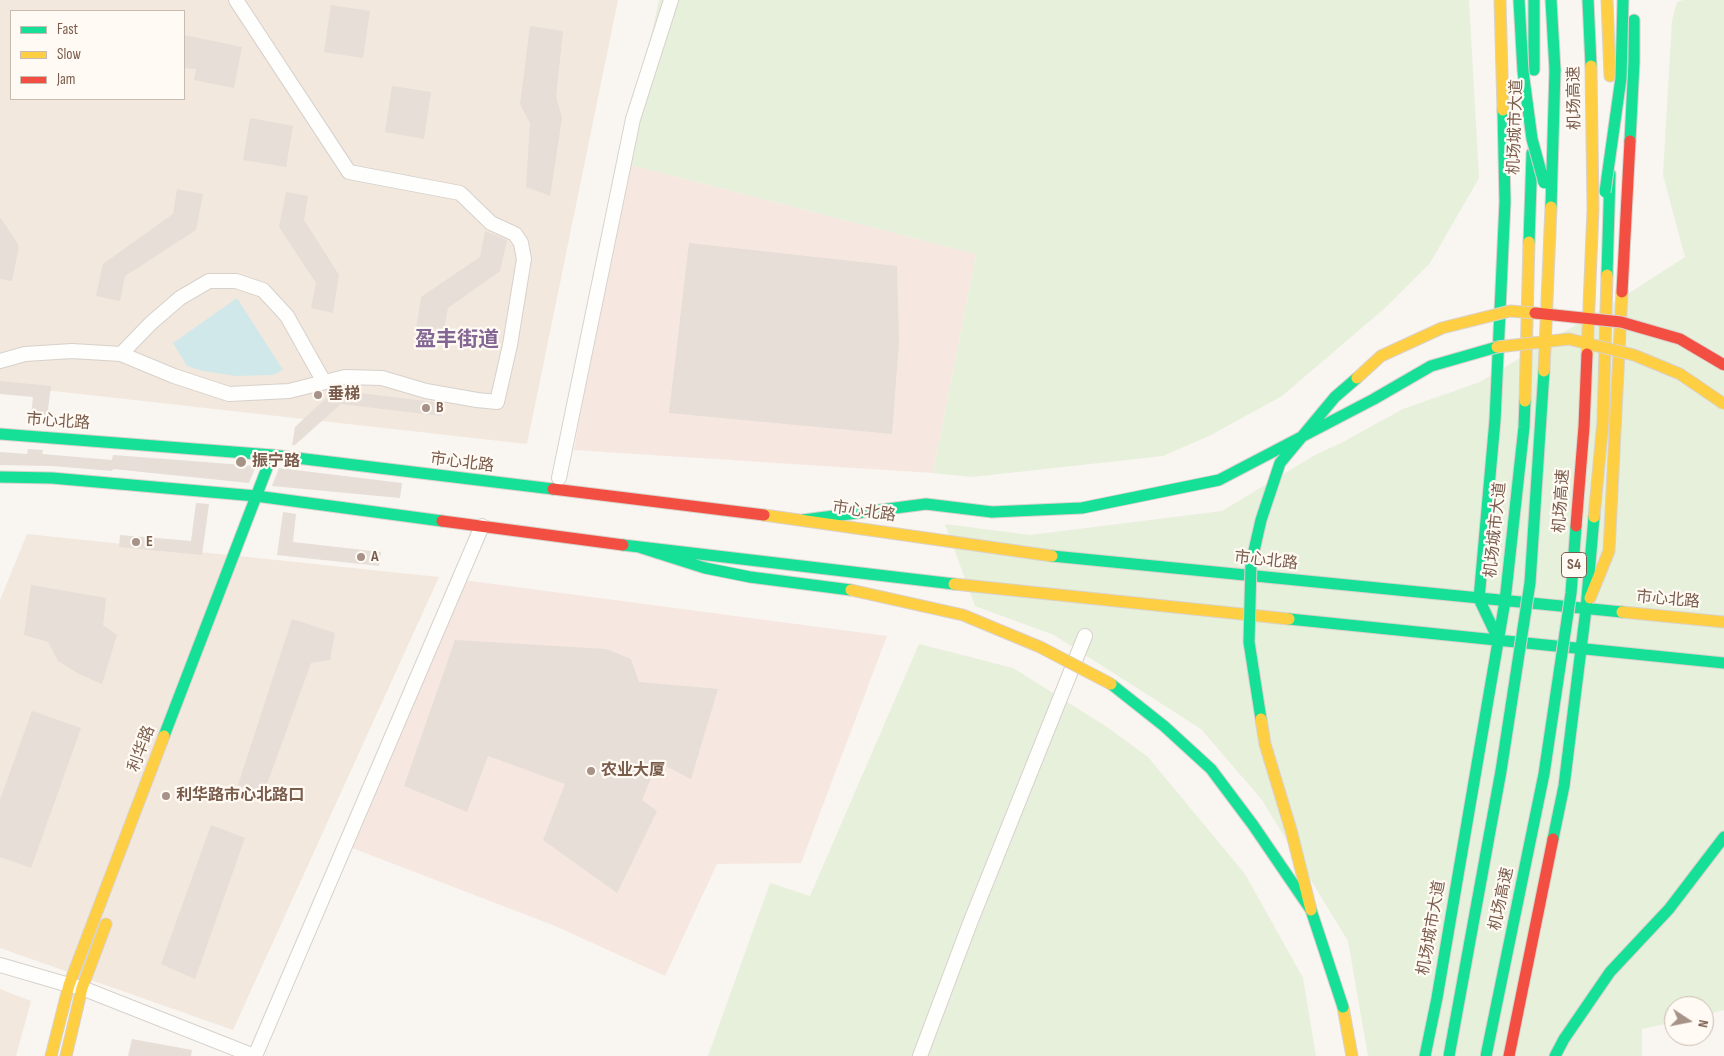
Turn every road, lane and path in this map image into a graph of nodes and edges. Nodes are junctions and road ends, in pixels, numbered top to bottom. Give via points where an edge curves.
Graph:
1 (236, 0) edge
2 (671, 0) edge
3 (1500, 0) edge
4 (1519, 0) edge
5 (1534, 0) edge
6 (1551, 0) edge
7 (1588, 0) edge
8 (1607, 0) edge
9 (1623, 0) edge
10 (1634, 9) dead end
11 (1551, 210) junction
12 (1589, 301) junction
13 (121, 354) junction
14 (0, 362) edge
15 (1724, 365) edge
16 (324, 382) junction
17 (1724, 404) edge
18 (0, 434) edge
19 (279, 460) junction
20 (0, 477) edge
21 (559, 478) dead end
22 (271, 494) junction
23 (256, 496) junction
24 (264, 512) dead end
25 (803, 520) junction
26 (482, 526) junction
27 (639, 547) junction
28 (1480, 599) junction
29 (1504, 601) junction
30 (1586, 609) junction
31 (1724, 622) edge
32 (1085, 636) dead end
33 (1499, 641) junction
34 (1581, 650) junction
35 (1724, 663) edge
36 (1724, 837) edge
37 (1710, 875) dead end
38 (1669, 909) junction
39 (1311, 910) junction
40 (110, 913) dead end
41 (0, 965) edge
42 (76, 986) junction
43 (51, 1056) edge
44 (66, 1056) edge
45 (255, 1056) edge
46 (920, 1056) edge
47 (1352, 1056) edge
48 (1425, 1056) edge
49 (1449, 1056) edge
50 (1486, 1056) edge
51 (1509, 1056) edge
52 (1555, 1056) edge

1 - 16 street via 349,172 460,193 491,223 515,234 521,243 524,259 497,402 426,390 382,378 345,377
2 - 21 street via 633,119
3 - 28 main road via 1505,202 1495,420
4 - 11 main road, bridge via 1522,71 1532,139
5 - 29 main road, 机场城市大道 via 1524,427
6 - 11 main road, 机场高速, bridge via 1555,70
7 - 12 main road, 机场高速 / S4, bridge via 1593,209
8 - 30 main road via 1610,220 1603,421
9 - 12 main road, bridge via 1621,78
10 - 30 main road via 1609,551
11 - 49 main road, 机场高速, bridge via 1530,583 1501,771
12 - 50 main road, 机场高速 / S4, bridge via 1572,593 1544,774
13 - 14 street via 72,351 25,354
13 - 16 street via 229,394 289,390
13 - 16 street via 180,298 209,281 236,281 263,290 287,316
15 - 39 main road, bridge via 1680,339 1621,322 1510,311 1442,328 1381,356 1335,397 1280,463 1261,520 1251,564 1249,642 1265,744
17 - 25 main road, bridge via 1680,374 1634,355 1569,339 1497,347 1431,366 1219,480 1082,508 992,512 926,504
18 - 19 main road, 市心北路
19 - 23 main road, 利华路
19 - 25 main road, 市心北路
20 - 23 main road via 52,478
22 - 23 main road
22 - 24 main road
22 - 26 main road
23 - 42 main road, 利华路
25 - 28 main road, 市心北路 via 1060,556
26 - 27 main road
26 - 45 street
27 - 33 main road via 1044,594
27 - 39 main road, bridge via 705,568 851,590 963,615 1040,647 1112,685 1164,726 1211,770
28 - 29 main road, 市心北路
28 - 33 main road
29 - 30 main road, 市心北路
29 - 33 main road, 机场城市大道
30 - 31 main road, 市心北路
30 - 34 main road
32 - 46 street
33 - 34 main road
33 - 48 main road, 机场城市大道
34 - 35 main road
34 - 51 main road via 1564,786
36 - 38 main road
37 - 38 main road
38 - 52 main road via 1610,972
39 - 47 main road, bridge via 1343,1007
40 - 42 main road, 利华路
41 - 42 street
42 - 43 main road, 利华路
42 - 44 main road, 利华路
42 - 45 street

